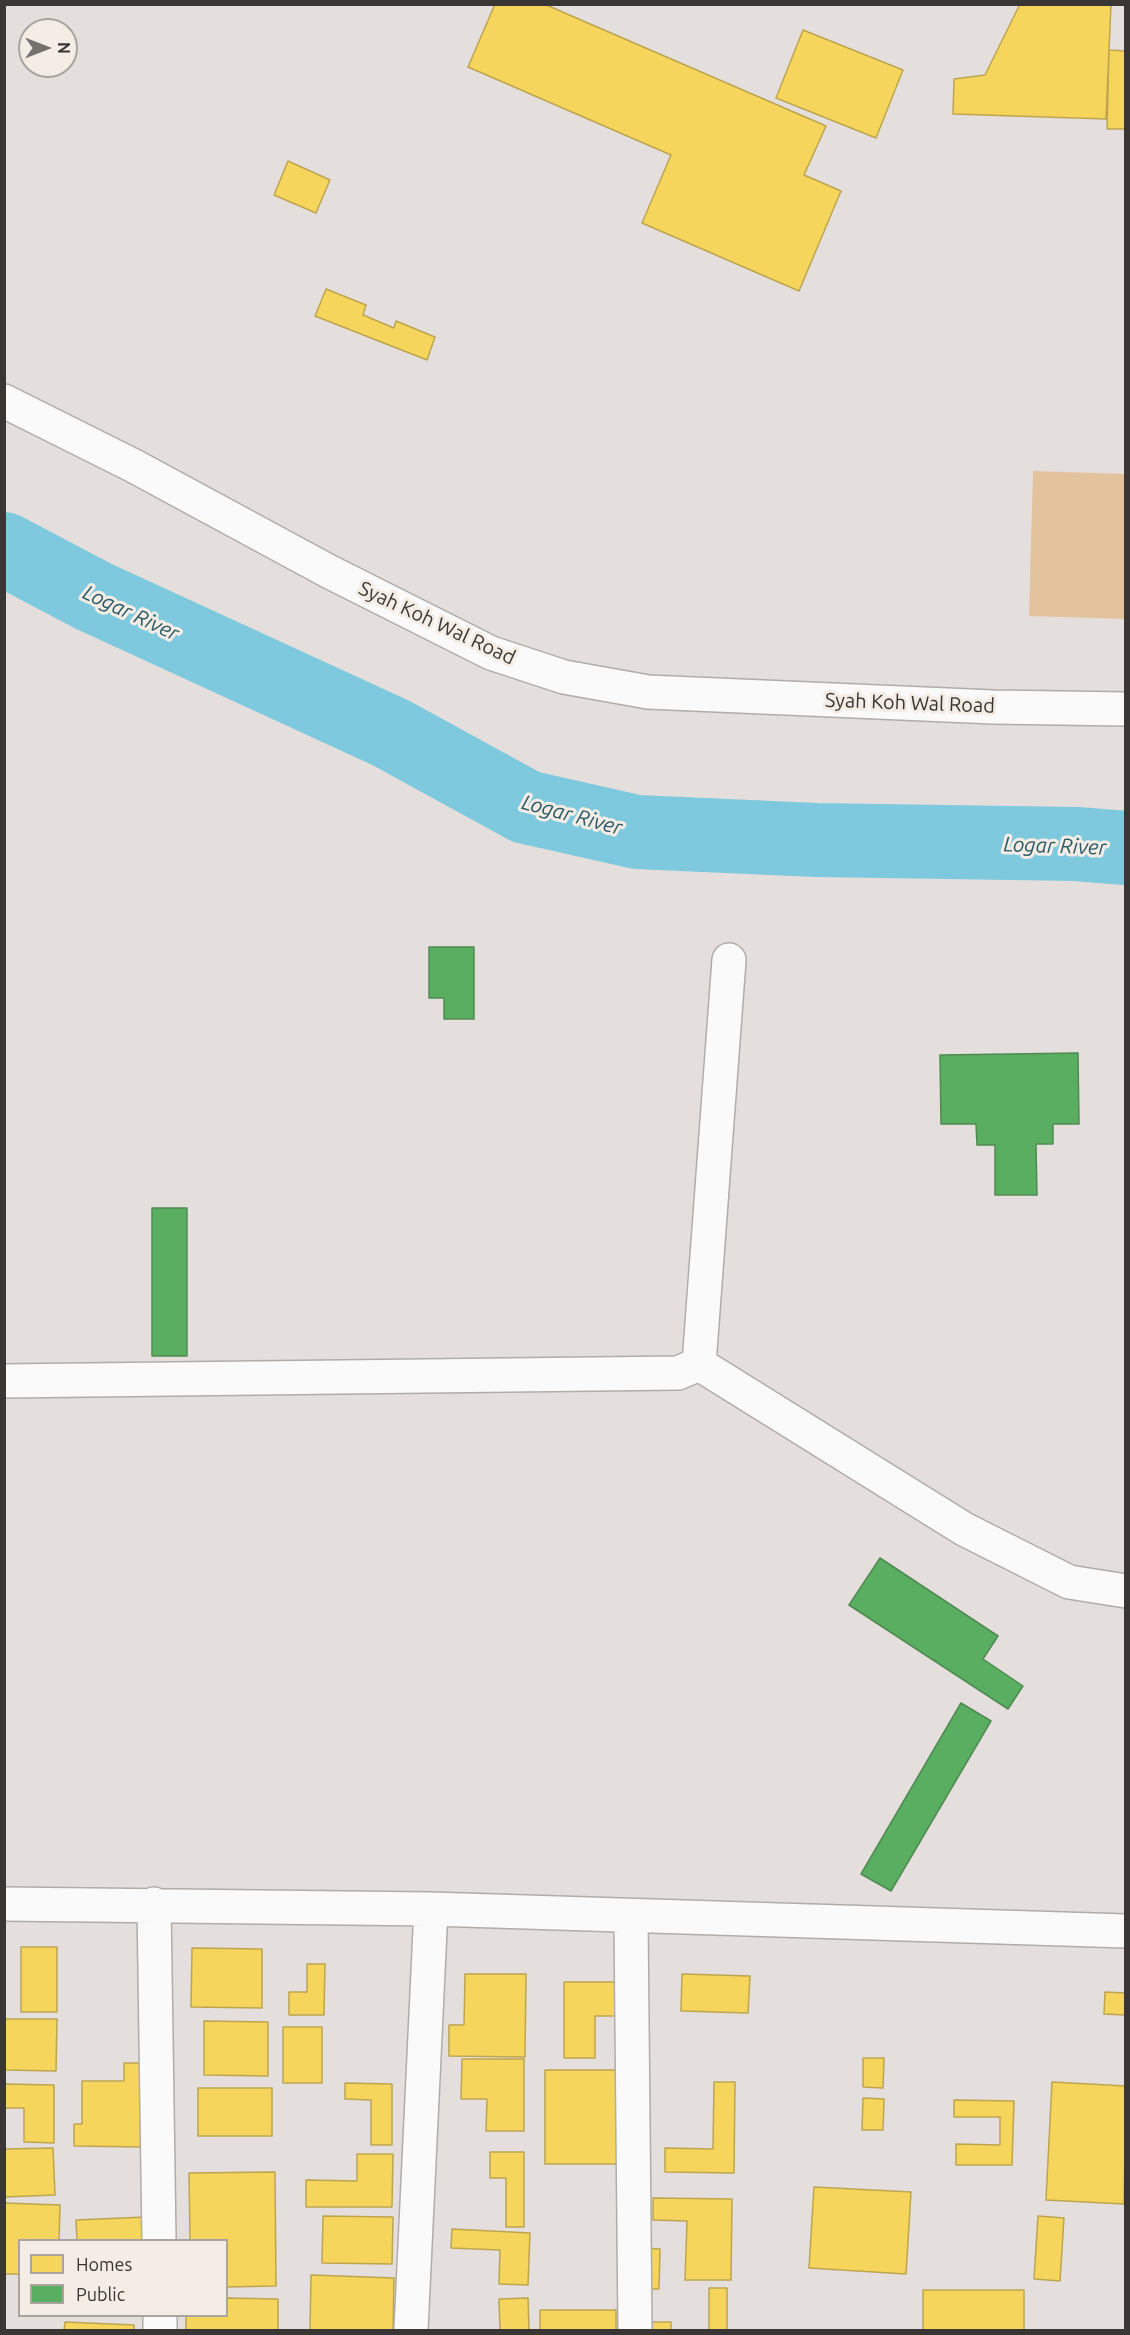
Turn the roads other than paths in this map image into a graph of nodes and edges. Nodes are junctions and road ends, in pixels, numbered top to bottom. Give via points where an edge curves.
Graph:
1 (4, 401) edge
2 (1125, 709) edge
3 (729, 960) dead end
4 (699, 1364) junction
5 (4, 1381) edge
6 (1125, 1591) edge
7 (4, 1904) edge
8 (154, 1904) junction
9 (431, 1909) junction
10 (631, 1918) junction
11 (1125, 1931) edge
12 (159, 2239) edge
13 (411, 2331) edge
14 (636, 2331) edge

1 - 2 street, Syah Koh Wal Road via 491,653 564,677 648,692
3 - 4 street
4 - 5 street via 678,1373
4 - 6 street via 964,1529 1069,1582
7 - 8 street
8 - 9 street
8 - 12 street
9 - 10 street
9 - 13 street
10 - 11 street
10 - 14 street

